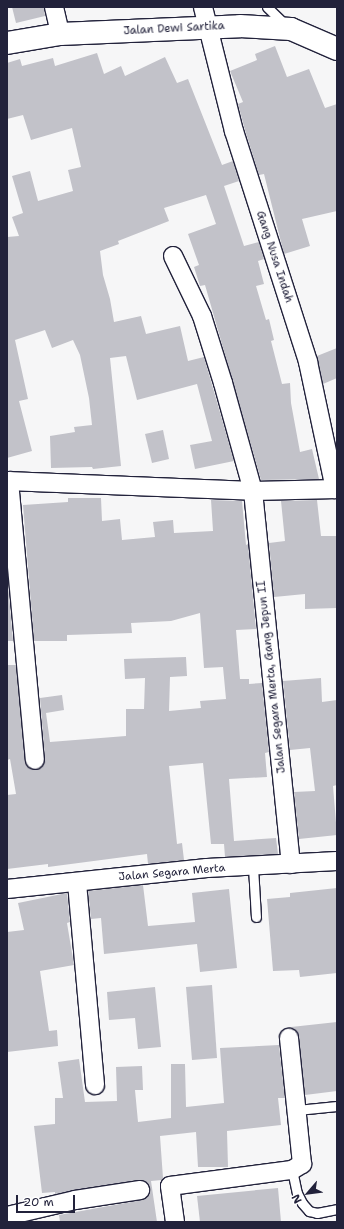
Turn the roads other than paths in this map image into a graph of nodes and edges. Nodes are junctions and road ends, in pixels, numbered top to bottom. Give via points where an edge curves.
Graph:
1 (54, 7) edge
2 (267, 7) edge
3 (205, 17) edge
4 (291, 29) junction
5 (60, 34) junction
6 (7, 43) edge
7 (337, 49) edge
8 (173, 256) dead end
9 (8, 481) edge
10 (336, 489) edge
11 (253, 491) junction
12 (34, 760) dead end
13 (337, 861) edge
14 (291, 864) junction
15 (253, 867) junction
16 (76, 882) junction
17 (7, 889) edge
18 (256, 917) dead end
19 (289, 1038) dead end
20 (95, 1085) dead end
21 (337, 1106) edge
22 (297, 1110) junction
23 (292, 1170) junction
24 (140, 1190) dead end
25 (337, 1209) edge
26 (7, 1216) edge
27 (175, 1222) edge

1 - 5 street
2 - 4 lane
3 - 4 street, Jalan Dewi Sartika via 240,26
3 - 5 street, Jalan Dewi Sartika
3 - 10 street, Gang Nusa Indah via 234,131 308,362
4 - 7 street, Jalan Dewi Sartika
5 - 6 street, Jalan Dewi Sartika
8 - 11 street, Jalan Segara Merta, Gang Jepun II via 202,316
9 - 11 street
9 - 12 street
10 - 11 street
11 - 14 street, Jalan Segara Merta, Gang Jepun II
13 - 14 street, Jalan Segara Merta
14 - 15 street, Jalan Segara Merta
15 - 16 street, Jalan Segara Merta via 207,868
15 - 18 lane
16 - 17 street, Jalan Segara Merta
16 - 20 street
19 - 22 street
21 - 22 lane
22 - 23 street via 303,1161 300,1167
23 - 25 lane via 297,1193 309,1211 317,1213
23 - 27 street via 170,1186
24 - 26 street via 74,1200

